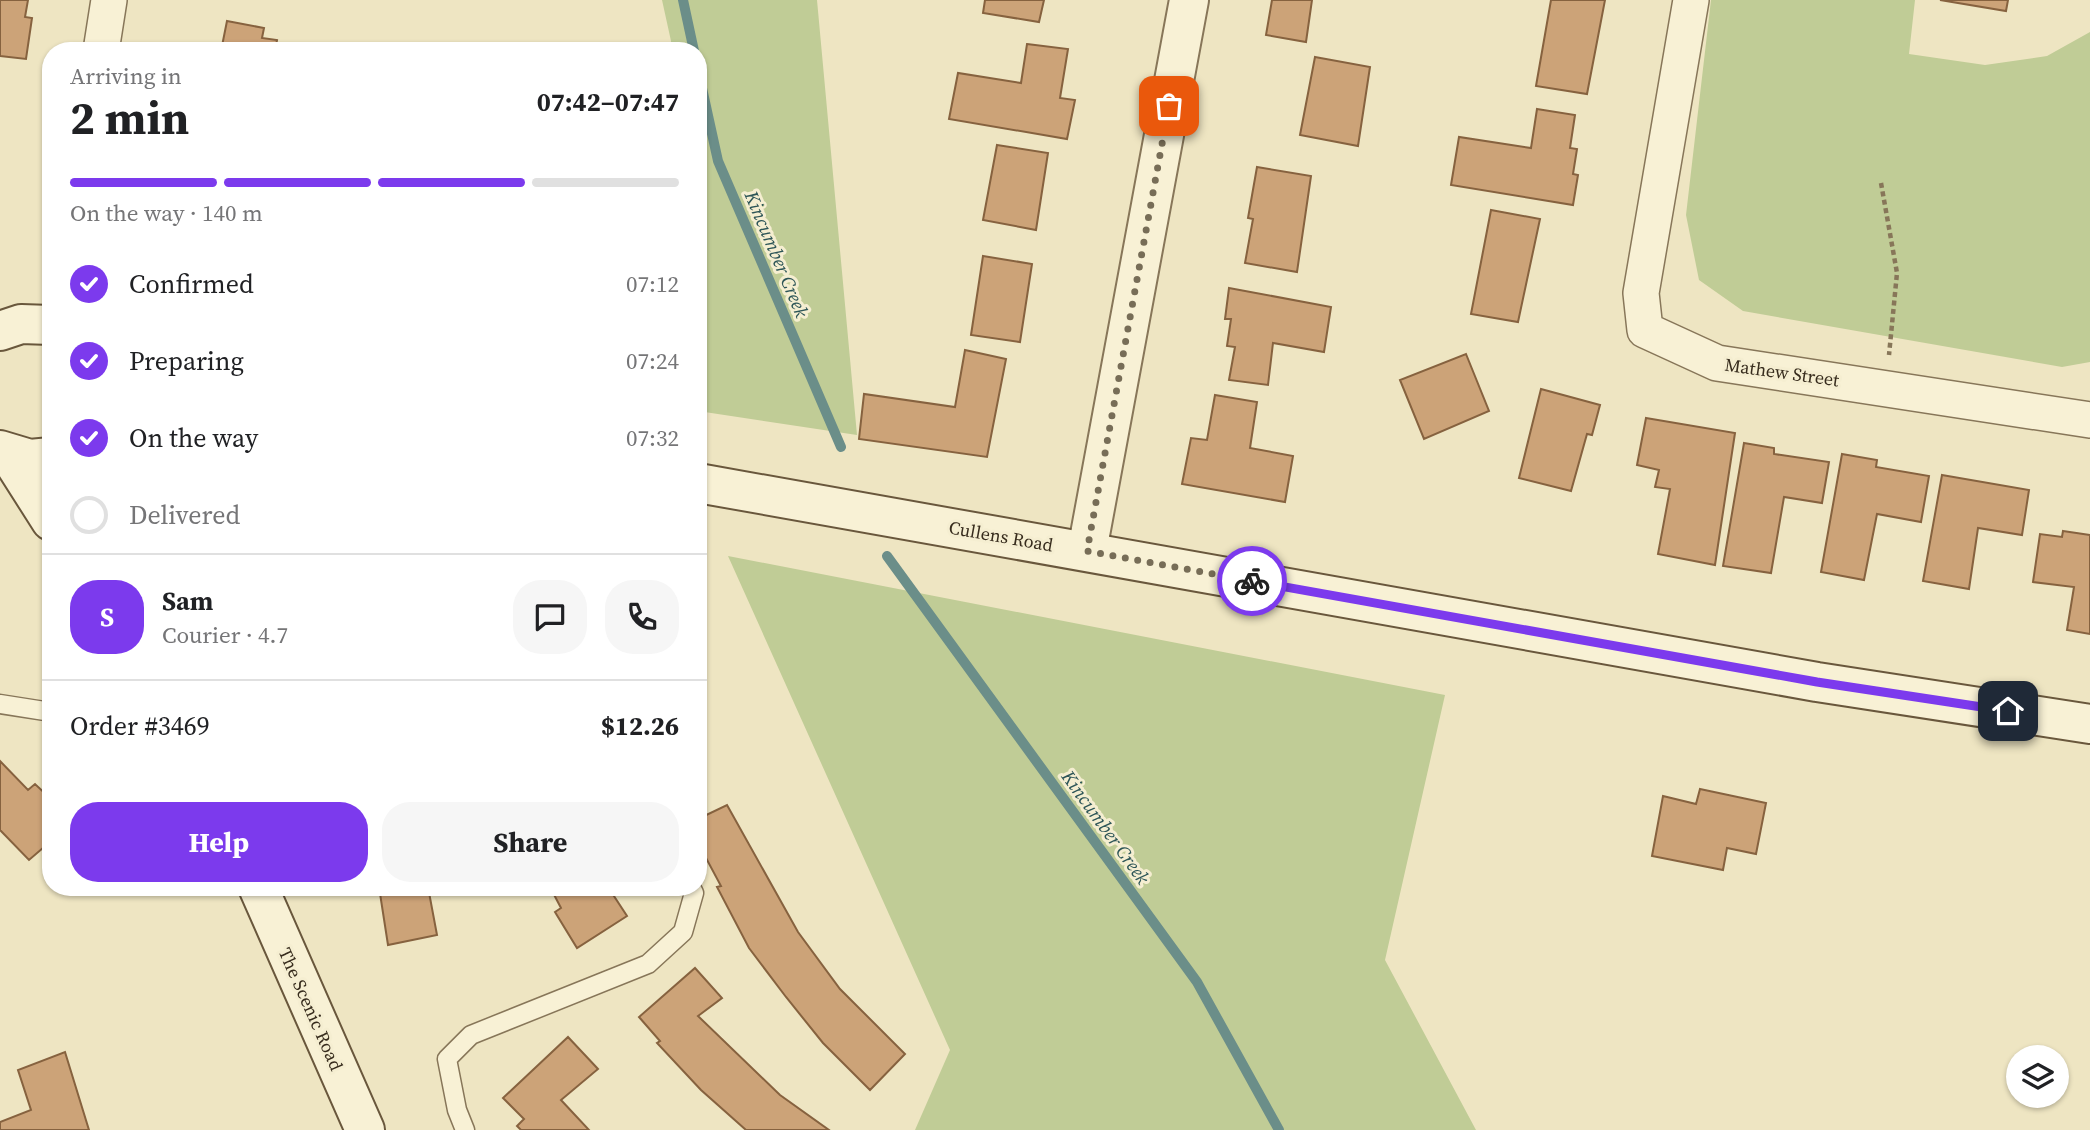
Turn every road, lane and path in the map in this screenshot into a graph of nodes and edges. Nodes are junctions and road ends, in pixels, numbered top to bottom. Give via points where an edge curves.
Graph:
1 (109, 0) edge
2 (1189, 0) edge
3 (1691, 0) edge
4 (102, 42) edge
5 (1881, 183) dead end
6 (42, 325) edge
7 (0, 331) edge
8 (1885, 387) junction
9 (2090, 420) edge
10 (5, 453) edge
11 (42, 458) edge
12 (707, 485) edge
13 (42, 508) edge
14 (1087, 551) junction
15 (0, 704) edge
16 (42, 711) edge
17 (2090, 724) edge
18 (262, 896) edge
19 (693, 896) edge
20 (365, 1130) edge
21 (465, 1130) edge

1 - 4 street
2 - 14 main road
3 - 8 street, Mathew Street via 1641,293 1645,330 1717,363
5 - 8 path via 1897,273
6 - 7 main road via 21,324
8 - 9 street, Mathew Street
10 - 11 main road
10 - 13 main road
12 - 14 main road, Cullens Road
14 - 17 main road, Cullens Road via 1817,682
15 - 16 lane
18 - 20 main road, The Scenic Road
19 - 21 lane via 683,932 648,964 471,1035 447,1059

